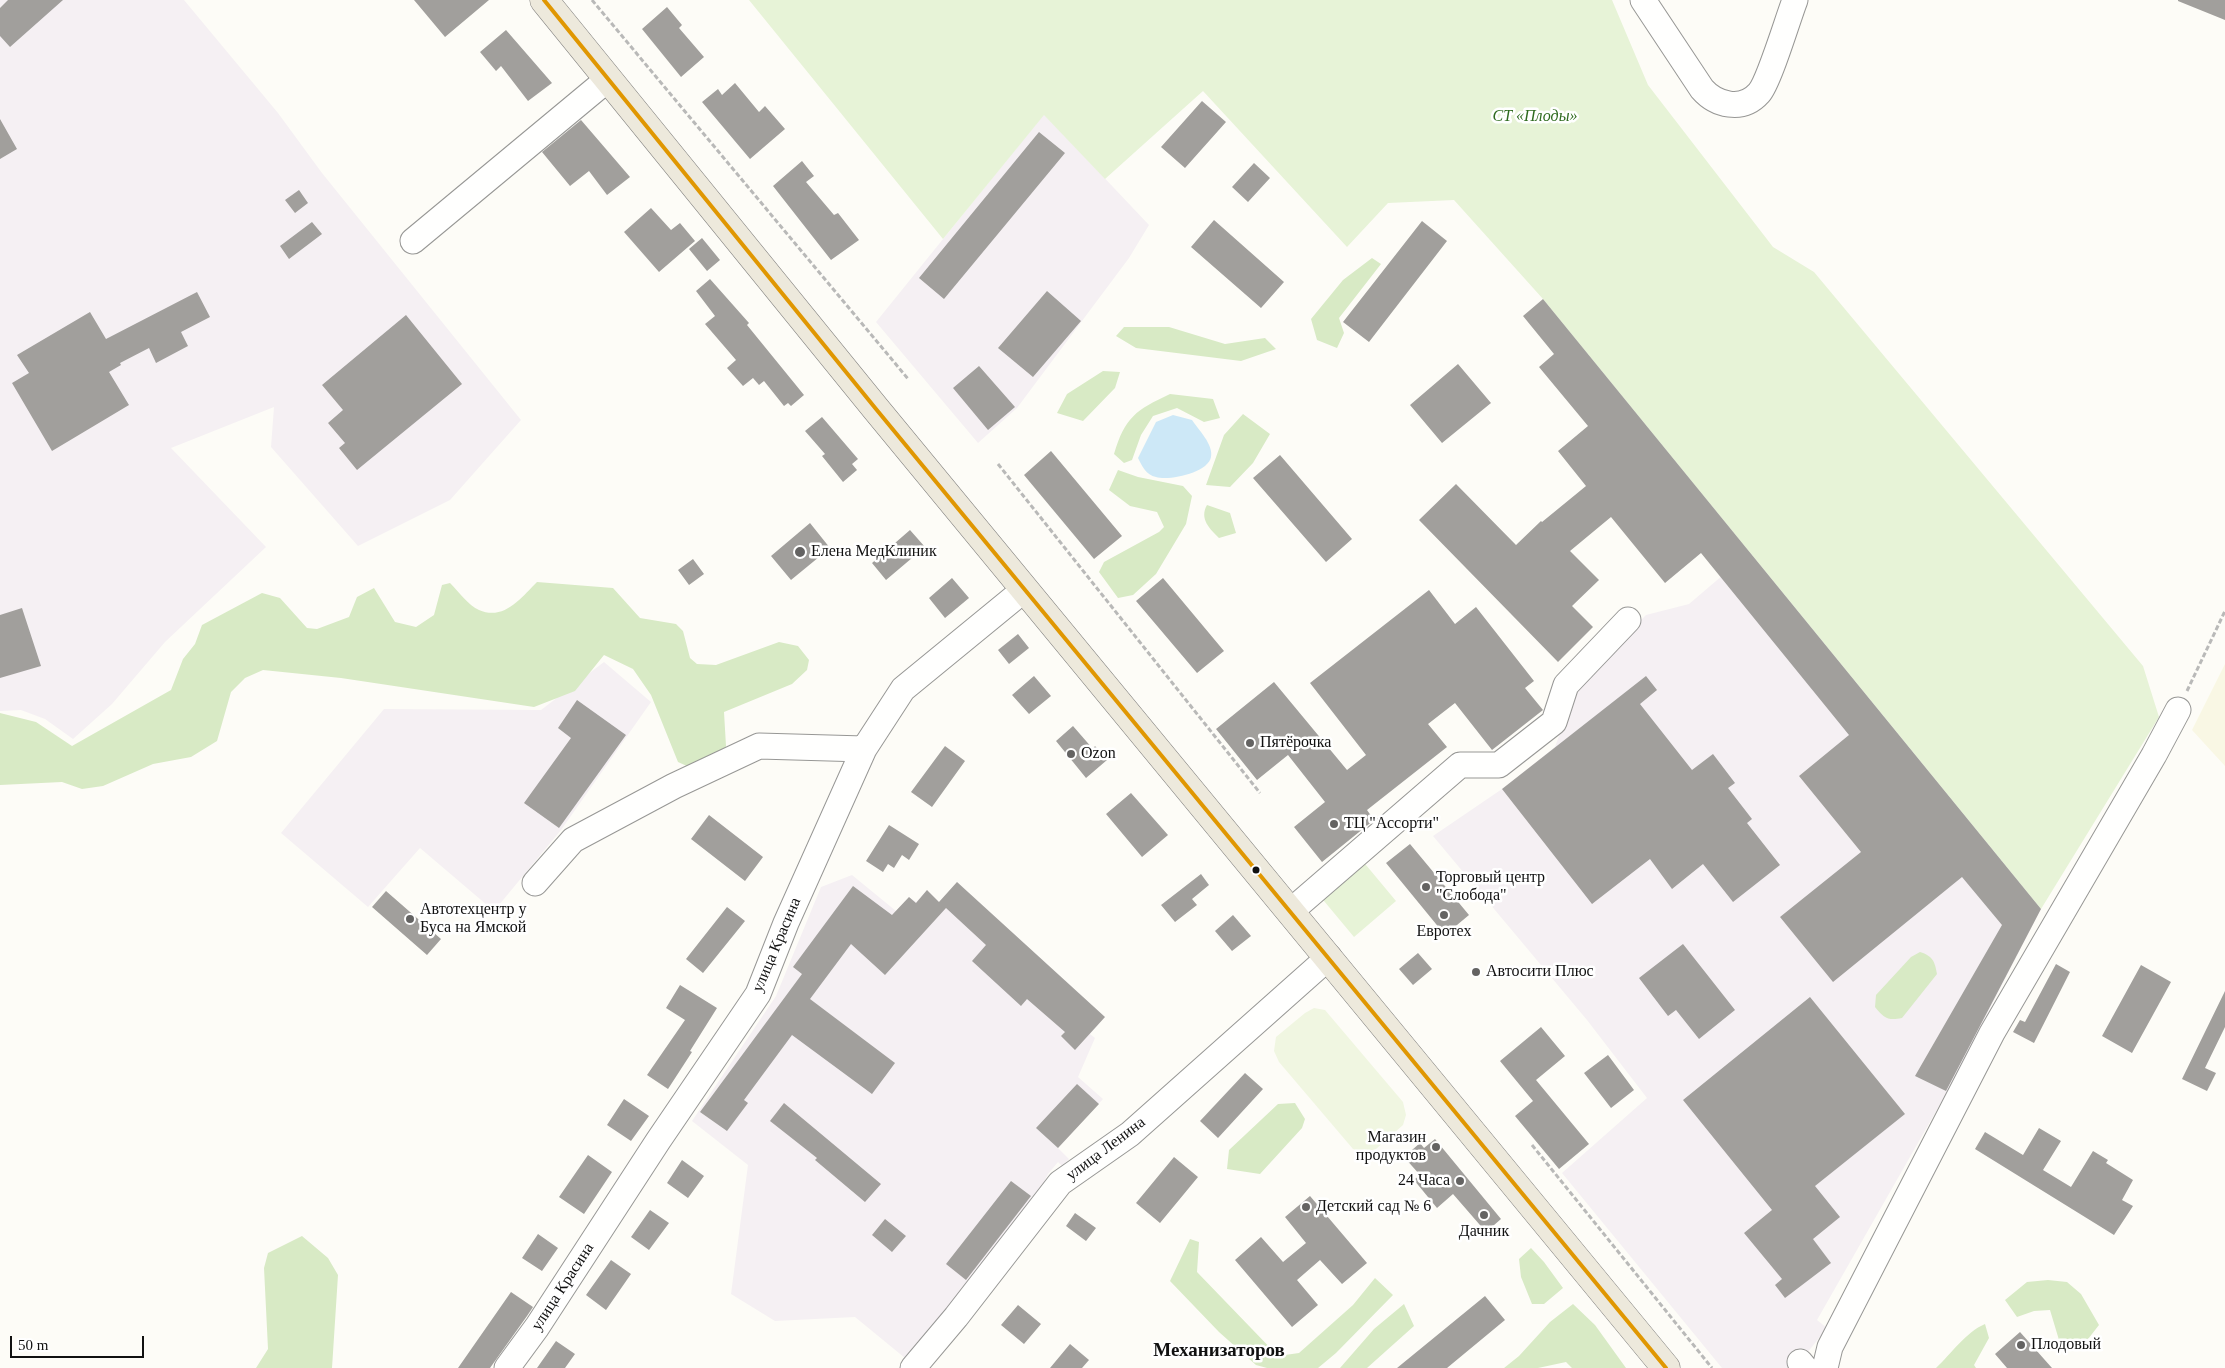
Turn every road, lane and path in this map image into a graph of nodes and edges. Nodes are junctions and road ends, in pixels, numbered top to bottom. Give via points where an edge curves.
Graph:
1 (544, 0) edge
2 (592, 0) edge
3 (1643, 0) edge
4 (1795, 0) edge
5 (608, 79) junction
6 (413, 241) dead end
7 (908, 380) dead end
8 (998, 464) dead end
9 (1025, 589) junction
10 (2225, 612) edge
11 (1628, 620) dead end
12 (2178, 710) joint
13 (864, 749) junction
14 (1260, 793) dead end
15 (535, 883) dead end
16 (1291, 911) junction
17 (1329, 956) junction
18 (1532, 1146) dead end
19 (507, 1368) edge
20 (913, 1368) edge
21 (1666, 1368) edge
22 (1712, 1368) edge
23 (1825, 1368) edge

1 - 5 main road
2 - 7 path
3 - 4 street via 1702,89 1711,99 1726,105 1744,103 1759,93
5 - 6 street
5 - 9 main road
8 - 14 path
9 - 13 street, улица Красина via 903,689
9 - 16 main road
10 - 12 path
11 - 16 street via 1566,685 1554,722 1499,765 1460,765
12 - 23 street via 1992,1033 1830,1347
13 - 15 street via 759,746 674,786 573,840
13 - 19 street, улица Красина via 758,994
16 - 17 main road
17 - 20 street, улица Ленина via 1130,1134 1060,1183
17 - 21 main road
18 - 22 path

